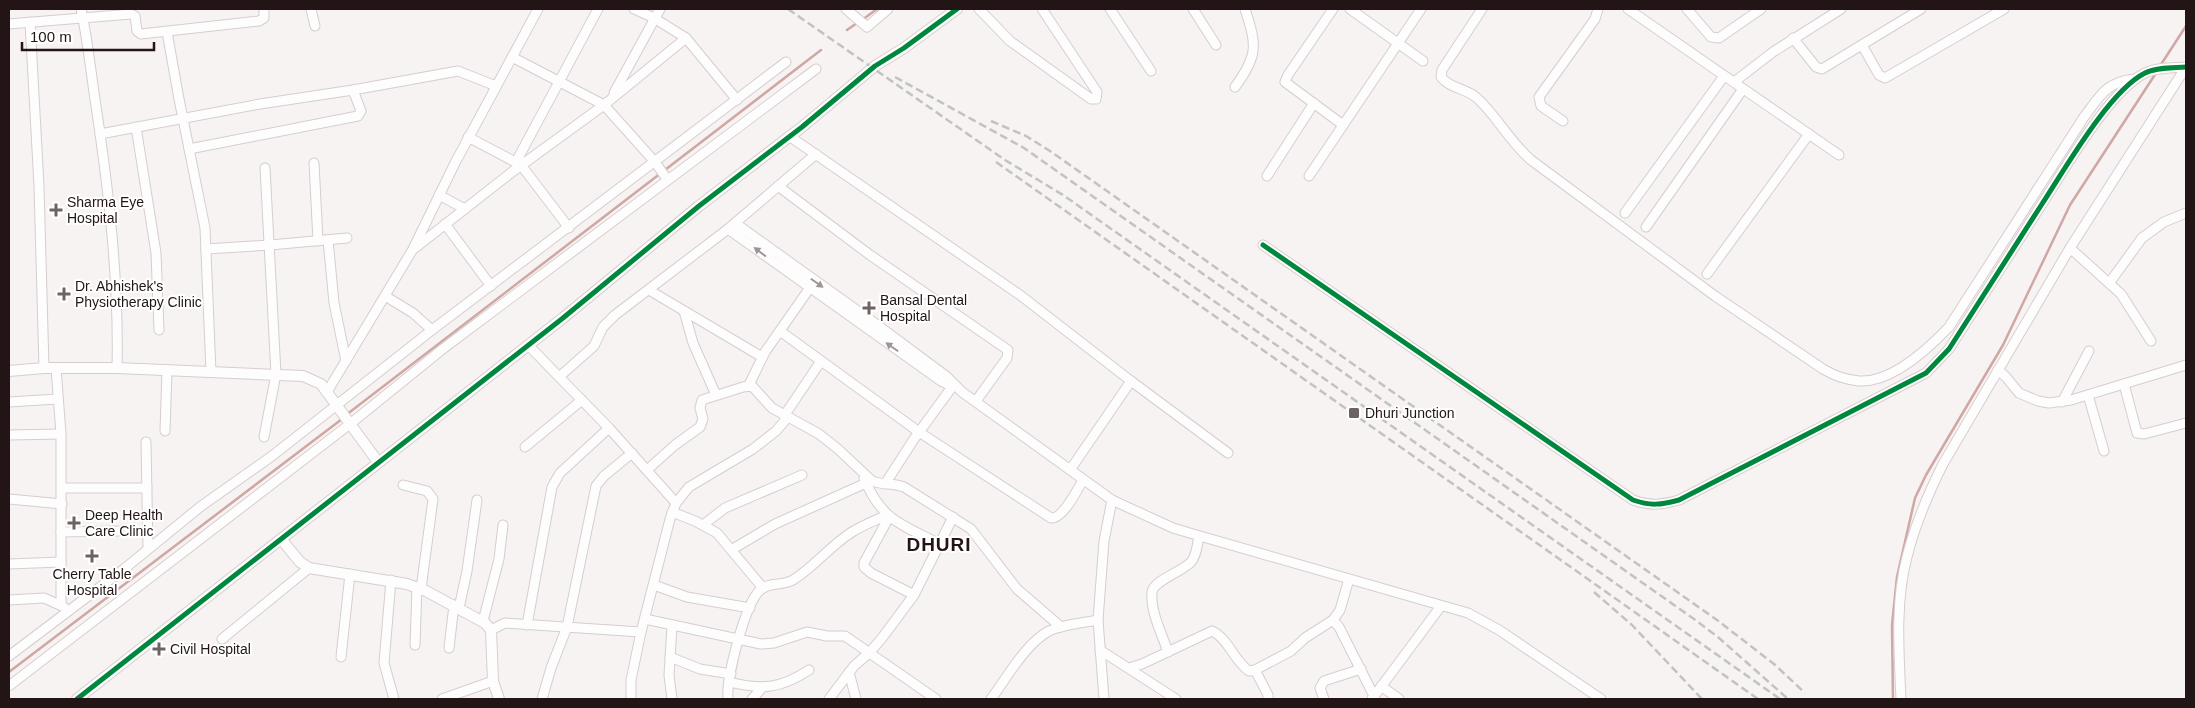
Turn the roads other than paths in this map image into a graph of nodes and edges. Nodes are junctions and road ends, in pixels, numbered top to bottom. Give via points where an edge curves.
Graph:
1 (264, 9) edge
2 (311, 9) edge
3 (538, 9) edge
4 (598, 9) edge
5 (634, 9) edge
6 (660, 9) edge
7 (888, 9) edge
8 (957, 9) edge
9 (979, 9) edge
10 (1042, 9) edge
11 (1110, 9) edge
12 (1193, 9) edge
13 (1245, 9) edge
14 (1333, 9) edge
15 (1350, 9) edge
16 (1421, 9) edge
17 (1482, 9) edge
18 (1598, 9) edge
19 (1628, 9) edge
20 (1688, 9) edge
21 (1761, 9) edge
22 (1841, 9) edge
23 (1921, 9) edge
24 (2004, 9) edge
25 (851, 11) edge
26 (82, 13) edge
27 (654, 18) junction
28 (30, 22) junction
29 (9, 24) edge
30 (315, 26) dead end
31 (168, 32) junction
32 (686, 38) junction
33 (1793, 38) junction
34 (1398, 44) junction
35 (1216, 45) dead end
36 (1862, 45) junction
37 (512, 57) junction
38 (1423, 61) dead end
39 (786, 62) dead end
40 (2186, 67) edge
41 (816, 68) dead end
42 (1151, 70) dead end
43 (1724, 76) junction
44 (2137, 79) junction
45 (558, 82) junction
46 (1734, 82) junction
47 (496, 86) junction
48 (1235, 86) dead end
49 (1743, 89) junction
50 (353, 90) junction
51 (612, 98) junction
52 (737, 100) junction
53 (1314, 103) junction
54 (604, 105) junction
55 (183, 119) junction
56 (1563, 121) dead end
57 (1343, 125) junction
58 (136, 127) junction
59 (100, 134) junction
60 (1808, 134) junction
61 (790, 136) junction
62 (468, 137) junction
63 (189, 149) junction
64 (816, 154) junction
65 (1839, 155) dead end
66 (314, 163) dead end
67 (519, 164) junction
68 (657, 165) junction
69 (266, 168) dead end
70 (1266, 176) dead end
71 (1309, 176) dead end
72 (666, 178) junction
73 (778, 186) junction
74 (439, 195) junction
75 (465, 209) junction
76 (1625, 213) dead end
77 (2186, 213) edge
78 (446, 224) junction
79 (732, 226) junction
80 (1646, 227) dead end
81 (569, 228) junction
82 (347, 238) dead end
83 (328, 240) junction
84 (318, 241) junction
85 (270, 245) junction
86 (1263, 245) dead end
87 (206, 248) junction
88 (2070, 248) junction
89 (413, 249) junction
90 (1707, 274) dead end
91 (2110, 282) junction
92 (492, 286) junction
93 (809, 289) junction
94 (649, 290) junction
95 (384, 296) junction
96 (684, 311) junction
97 (159, 330) dead end
98 (432, 330) junction
99 (780, 331) junction
100 (2151, 341) dead end
101 (528, 345) junction
102 (2089, 351) dead end
103 (762, 357) junction
104 (346, 361) junction
105 (821, 361) junction
106 (2186, 365) edge
107 (44, 368) junction
108 (56, 368) junction
109 (117, 368) junction
110 (168, 370) junction
111 (1998, 370) junction
112 (9, 371) edge
113 (211, 372) junction
114 (276, 374) junction
115 (559, 377) junction
116 (1131, 380) junction
117 (2124, 384) junction
118 (749, 385) junction
119 (952, 387) junction
120 (327, 392) junction
121 (962, 392) junction
122 (716, 395) junction
123 (2088, 395) junction
124 (58, 399) junction
125 (582, 400) junction
126 (976, 401) junction
127 (9, 402) edge
128 (2062, 402) junction
129 (336, 405) junction
130 (786, 417) junction
131 (346, 420) junction
132 (2186, 423) edge
133 (609, 428) junction
134 (165, 431) dead end
135 (919, 432) junction
136 (61, 434) junction
137 (9, 435) edge
138 (264, 436) dead end
139 (146, 442) dead end
140 (525, 446) dead end
141 (2104, 452) dead end
142 (632, 453) junction
143 (1228, 453) dead end
144 (378, 462) junction
145 (647, 470) junction
146 (1070, 470) junction
147 (802, 474) dead end
148 (864, 478) junction
149 (1083, 480) junction
150 (885, 484) junction
151 (403, 485) dead end
152 (62, 488) junction
153 (147, 488) junction
154 (9, 499) edge
155 (477, 500) dead end
156 (1112, 500) junction
157 (62, 504) junction
158 (674, 507) junction
159 (888, 516) junction
160 (953, 517) junction
161 (503, 525) dead end
162 (703, 525) junction
163 (118, 531) dead end
164 (62, 532) junction
165 (1199, 536) junction
166 (281, 539) junction
167 (940, 544) junction
168 (148, 549) junction
169 (731, 550) junction
170 (61, 562) junction
171 (9, 564) edge
172 (309, 568) junction
173 (350, 574) junction
174 (1349, 579) junction
175 (391, 580) junction
176 (654, 586) junction
177 (419, 588) junction
178 (763, 588) junction
179 (914, 595) junction
180 (9, 600) edge
181 (1441, 606) junction
182 (64, 607) junction
183 (457, 607) junction
184 (750, 608) junction
185 (645, 618) junction
186 (1098, 620) junction
187 (1333, 620) junction
188 (483, 621) junction
189 (527, 625) junction
190 (672, 626) junction
191 (567, 627) junction
192 (1061, 627) junction
193 (490, 630) junction
194 (641, 632) junction
195 (739, 638) junction
196 (222, 640) dead end
197 (415, 646) dead end
198 (449, 648) dead end
199 (1100, 650) junction
200 (1168, 652) junction
201 (869, 653) junction
202 (9, 656) edge
203 (341, 657) dead end
204 (670, 657) junction
205 (1129, 668) junction
206 (1361, 669) junction
207 (809, 670) dead end
208 (1255, 670) junction
209 (849, 672) junction
210 (730, 678) junction
211 (493, 681) junction
212 (9, 686) edge
213 (1381, 686) junction
214 (762, 688) junction
215 (1589, 691) junction
216 (925, 696) edge
217 (1373, 698) edge
218 (77, 699) edge
219 (394, 699) edge
220 (442, 699) edge
221 (499, 699) edge
222 (542, 699) edge
223 (632, 699) edge
224 (672, 699) edge
225 (728, 699) edge
226 (752, 699) edge
227 (828, 699) edge
228 (856, 699) edge
229 (936, 699) edge
230 (991, 699) edge
231 (1104, 699) edge
232 (1176, 699) edge
233 (1268, 699) edge
234 (1324, 699) edge
235 (1399, 699) edge
236 (1583, 699) edge
237 (1601, 699) edge
238 (1901, 699) edge

1 - 31 street via 264,18 259,21
2 - 30 street
3 - 37 street
4 - 45 street
5 - 27 street
6 - 27 street
7 - 25 street via 869,26
8 - 61 street via 875,66
9 - 10 street via 1010,41 1091,99 1096,99 1097,92
11 - 42 street
12 - 35 street
13 - 48 street via 1254,57
14 - 53 street via 1285,79 1286,84
15 - 34 street
16 - 34 street
17 - 44 street via 1442,70 1441,77 1447,84 1476,97 1515,146 1531,160 1715,296 1823,369 1858,381 1894,372 1925,352 1949,327 2104,90 2121,81
18 - 56 street via 1595,18 1539,97 1541,106
19 - 43 street
20 - 21 street via 1715,38
22 - 33 street
23 - 36 street
24 - 36 street via 1885,78 1879,75
26 - 28 street
26 - 31 street via 131,14 135,16 137,31 141,34
26 - 59 street
27 - 32 street
27 - 51 street
28 - 29 street
28 - 107 street
31 - 55 street
32 - 51 street
32 - 52 street
33 - 36 street via 1822,69
33 - 46 street
34 - 38 street
34 - 57 street
37 - 45 street
37 - 47 street
39 - 52 street
40 - 44 street via 2153,70
40 - 88 street
41 - 72 street
43 - 46 street
43 - 76 street
44 - 86 street via 2110,103 1949,349 1926,373 1679,500 1658,505 1633,500
45 - 54 street
45 - 67 street
46 - 49 street
47 - 50 street via 458,71
47 - 62 street
49 - 60 street
49 - 80 street
50 - 55 street
50 - 63 street via 361,111 358,116
51 - 54 street
52 - 68 street
53 - 57 street
53 - 70 street
54 - 67 street
54 - 68 street
55 - 58 street
55 - 63 street
57 - 71 street
58 - 59 street
58 - 97 street via 156,254
59 - 109 street via 113,236
60 - 65 street
60 - 90 street
61 - 64 street
61 - 101 street
62 - 67 street
62 - 74 street
63 - 87 street
64 - 73 street
64 - 116 street via 1020,295
66 - 84 street
67 - 75 street
67 - 81 street
68 - 72 street
68 - 81 street
69 - 85 street
72 - 131 street
73 - 79 street
73 - 126 street via 870,255 1008,350 1007,358
74 - 75 street
74 - 89 street
75 - 78 street
77 - 91 street via 2164,222 2142,238
78 - 89 street
78 - 92 street
93 -> 79 street
79 - 94 street
79 -> 121 street via 876,324 946,376
81 - 92 street
82 - 83 street
83 - 84 street
83 - 104 street via 334,303
84 - 85 street
85 - 87 street
85 - 114 street
87 - 113 street
88 - 91 street
88 - 111 street
89 - 95 street
91 - 100 street via 2128,303
92 - 98 street
93 - 99 street
119 -> 93 street
94 - 96 street
94 - 115 street via 609,321 594,346
95 - 98 street via 413,313
95 - 104 street
96 - 103 street
96 - 122 street via 693,343
98 - 129 street
99 - 103 street
99 - 105 street
101 - 115 street
101 - 144 street
102 - 128 street
103 - 118 street
104 - 120 street
105 - 130 street
105 - 135 street
106 - 117 street
107 - 108 street
107 - 112 street
108 - 109 street
108 - 124 street
109 - 110 street
110 - 113 street
110 - 134 street
111 - 128 street via 2025,397
111 - 238 street via 1942,464 1920,514 1906,559 1900,602
113 - 114 street
114 - 120 street via 312,379
114 - 138 street
115 - 125 street
116 - 143 street
116 - 146 street
117 - 123 street
117 - 132 street via 2137,433
118 - 122 street
118 - 130 street
119 - 121 street
119 - 135 street
120 - 129 street
121 - 126 street
122 - 145 street via 702,400 700,404 703,419 700,427
123 - 128 street
123 - 141 street
124 - 127 street
124 - 136 street
125 - 133 street
125 - 140 street
126 - 146 street
129 - 131 street
129 - 168 street
130 - 148 street via 838,449
130 - 158 street via 776,431 753,449 689,487
131 - 144 street
131 - 212 street
133 - 142 street
133 - 189 street via 560,473 552,487
135 - 149 street via 1051,518 1061,514
135 - 150 street
136 - 137 street
136 - 152 street
139 - 153 street
142 - 145 street
142 - 191 street via 596,486
144 - 166 street
145 - 158 street
146 - 149 street
147 - 162 street via 725,508
148 - 150 street
148 - 159 street
148 - 169 street
149 - 156 street
150 - 160 street via 904,487
151 - 177 street via 427,491 433,499
152 - 153 street
152 - 157 street
153 - 168 street
154 - 157 street
155 - 183 street via 467,571
156 - 165 street via 1173,528
156 - 186 street via 1104,542
157 - 164 street
158 - 162 street
158 - 176 street
159 - 167 street
159 - 178 street via 853,531 794,579
159 - 179 street via 864,567
160 - 167 street
160 - 192 street via 978,536 1017,589
161 - 188 street via 499,559
162 - 169 street via 717,533
163 - 164 street
164 - 170 street
165 - 174 street
165 - 200 street via 1191,562 1156,585 1152,592 1156,618
166 - 172 street
166 - 218 street
167 - 179 street
168 - 182 street
169 - 178 street
170 - 171 street
170 - 182 street
172 - 173 street
172 - 196 street
173 - 175 street
173 - 203 street
174 - 181 street
174 - 187 street via 1340,610
175 - 177 street
175 - 219 street via 384,664
176 - 184 street via 687,597
176 - 185 street
177 - 183 street
177 - 197 street
178 - 184 street
179 - 201 street
180 - 182 street via 44,598
181 - 213 street
181 - 215 street via 1481,619
182 - 202 street
183 - 188 street
183 - 198 street
184 - 195 street
185 - 190 street
185 - 194 street
186 - 192 street
186 - 199 street
187 - 206 street
187 - 208 street via 1291,651
188 - 193 street
189 - 191 street
189 - 193 street via 500,624
190 - 195 street
190 - 204 street
191 - 194 street
191 - 222 street via 550,668
192 - 230 street via 1048,632 1030,648
193 - 211 street
194 - 223 street via 631,680
195 - 201 street via 766,644 807,632 841,635
195 - 210 street
199 - 205 street
199 - 231 street
200 - 205 street
200 - 208 street via 1212,631 1241,665 1249,671
201 - 209 street
201 - 216 street
204 - 210 street
204 - 224 street
205 - 232 street
206 - 217 street
206 - 234 street via 1324,681 1320,688
207 - 214 street via 784,684
208 - 233 street
209 - 227 street
209 - 228 street
210 - 214 street
210 - 225 street
211 - 220 street
211 - 221 street
213 - 217 street
213 - 235 street
214 - 226 street
215 - 236 street
215 - 237 street
216 - 229 street

